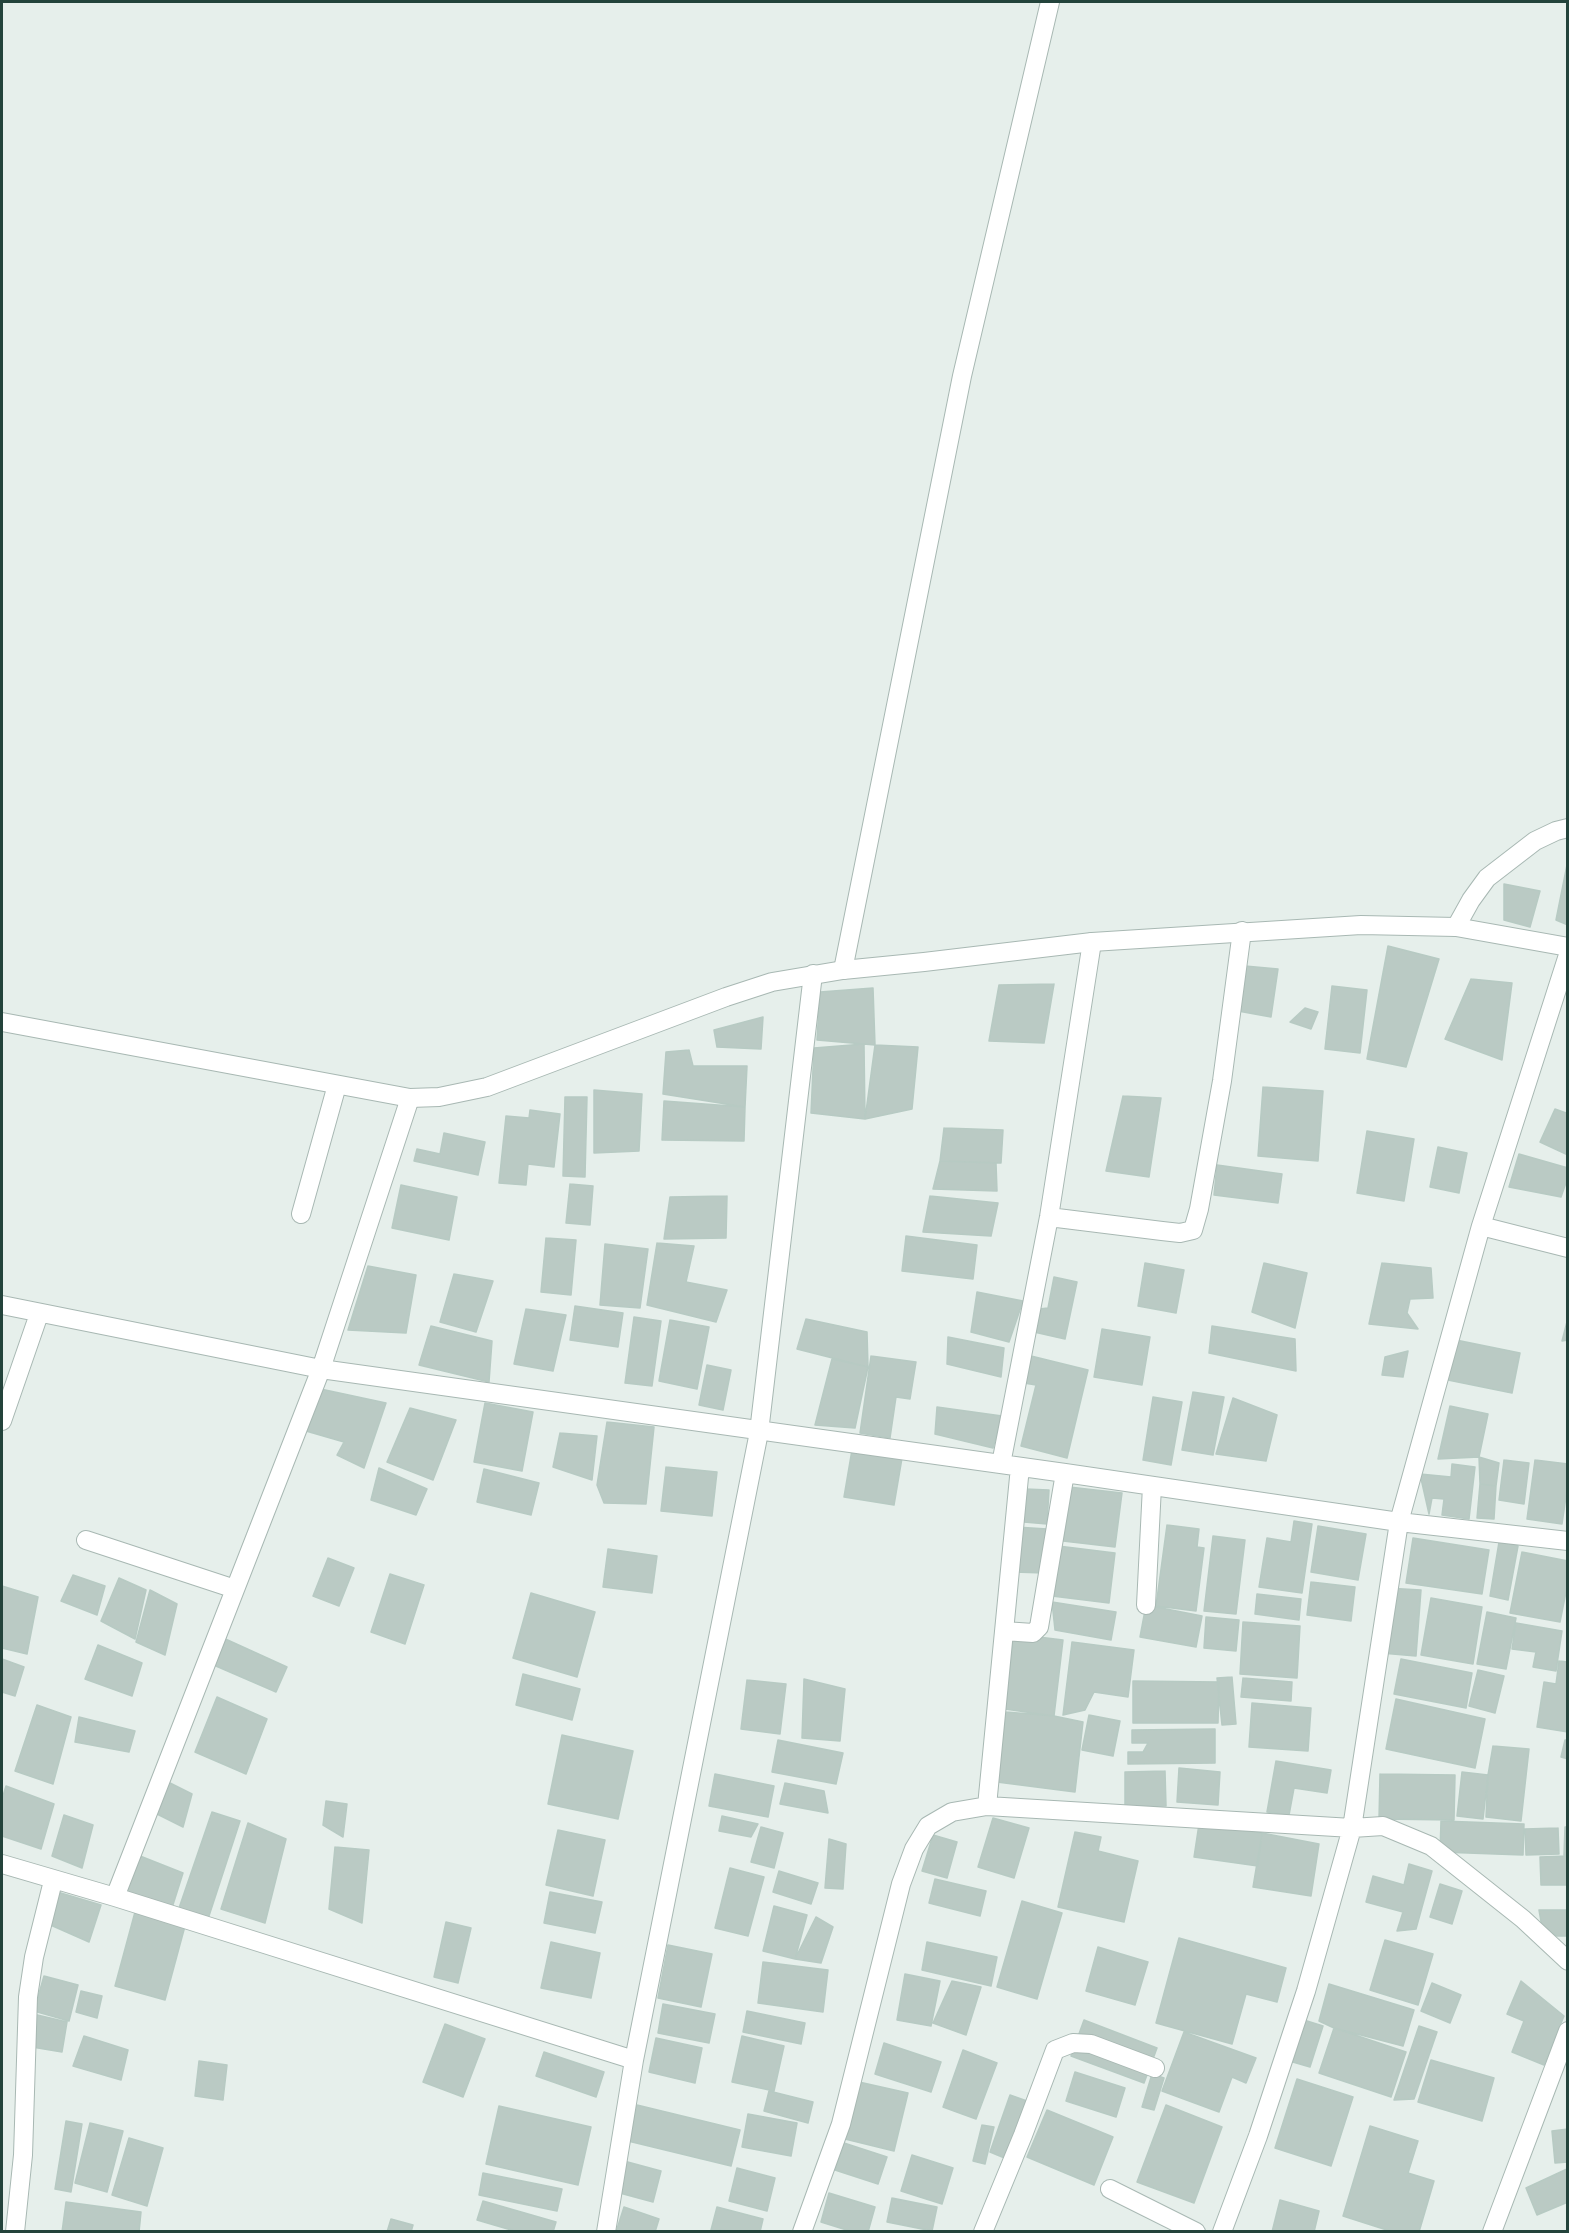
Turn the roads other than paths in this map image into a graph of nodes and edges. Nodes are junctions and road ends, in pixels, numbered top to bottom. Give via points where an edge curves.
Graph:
1 (1050, 2) edge
2 (1568, 828) edge
3 (1456, 927) junction
4 (1242, 931) junction
5 (1092, 942) junction
6 (1568, 947) edge
7 (1568, 955) edge
8 (843, 970) junction
9 (813, 974) junction
10 (2, 1022) edge
11 (337, 1085) junction
12 (410, 1098) junction
13 (301, 1214) dead end
14 (1049, 1217) junction
15 (1481, 1226) junction
16 (1568, 1248) edge
17 (2, 1305) edge
18 (39, 1314) junction
19 (321, 1369) junction
20 (2, 1421) edge
21 (759, 1432) junction
22 (1000, 1464) junction
23 (1020, 1467) junction
24 (1065, 1473) junction
25 (1152, 1486) junction
26 (1399, 1522) junction
27 (86, 1540) dead end
28 (1568, 1541) edge
29 (235, 1589) junction
30 (1146, 1605) dead end
31 (1004, 1631) junction
32 (987, 1806) junction
33 (1352, 1828) junction
34 (2, 1864) edge
35 (53, 1881) junction
36 (115, 1898) junction
37 (1568, 1961) edge
38 (1568, 2031) edge
39 (634, 2060) junction
40 (1155, 2068) dead end
41 (1110, 2189) dead end
42 (15, 2232) edge
43 (606, 2232) edge
44 (802, 2232) edge
45 (983, 2232) edge
46 (1197, 2232) edge
47 (1222, 2232) edge
48 (1492, 2232) edge

1 - 8 street via 962,376
2 - 3 street via 1535,841 1487,878
3 - 4 street via 1361,925
3 - 6 street
4 - 5 street
4 - 14 street via 1222,1081 1193,1230 1180,1233
5 - 8 street
5 - 14 street
7 - 15 street
8 - 9 street
9 - 12 street via 726,997 487,1087
9 - 21 street
10 - 11 street
11 - 12 street
11 - 13 street
12 - 19 street
14 - 22 street
15 - 16 street
15 - 26 street
17 - 18 street
18 - 19 street
18 - 20 street
19 - 21 street
19 - 29 street
21 - 22 street
21 - 39 street
22 - 23 street
23 - 24 street
23 - 31 street
24 - 25 street
24 - 31 street via 1039,1627 1033,1633
25 - 26 street
25 - 30 street
26 - 28 street
26 - 33 street
27 - 29 street
29 - 36 street
31 - 32 street
32 - 33 street
32 - 44 street via 952,1812 928,1826 914,1849 901,1884 841,2124
33 - 37 street via 1383,1826 1431,1846 1523,1919
33 - 47 street via 1306,1991
34 - 35 street
35 - 36 street
35 - 42 street via 33,1957 28,1997 23,2155
36 - 39 street
38 - 48 street
39 - 43 street
40 - 45 street via 1091,2044 1073,2043 1055,2050
41 - 46 street

